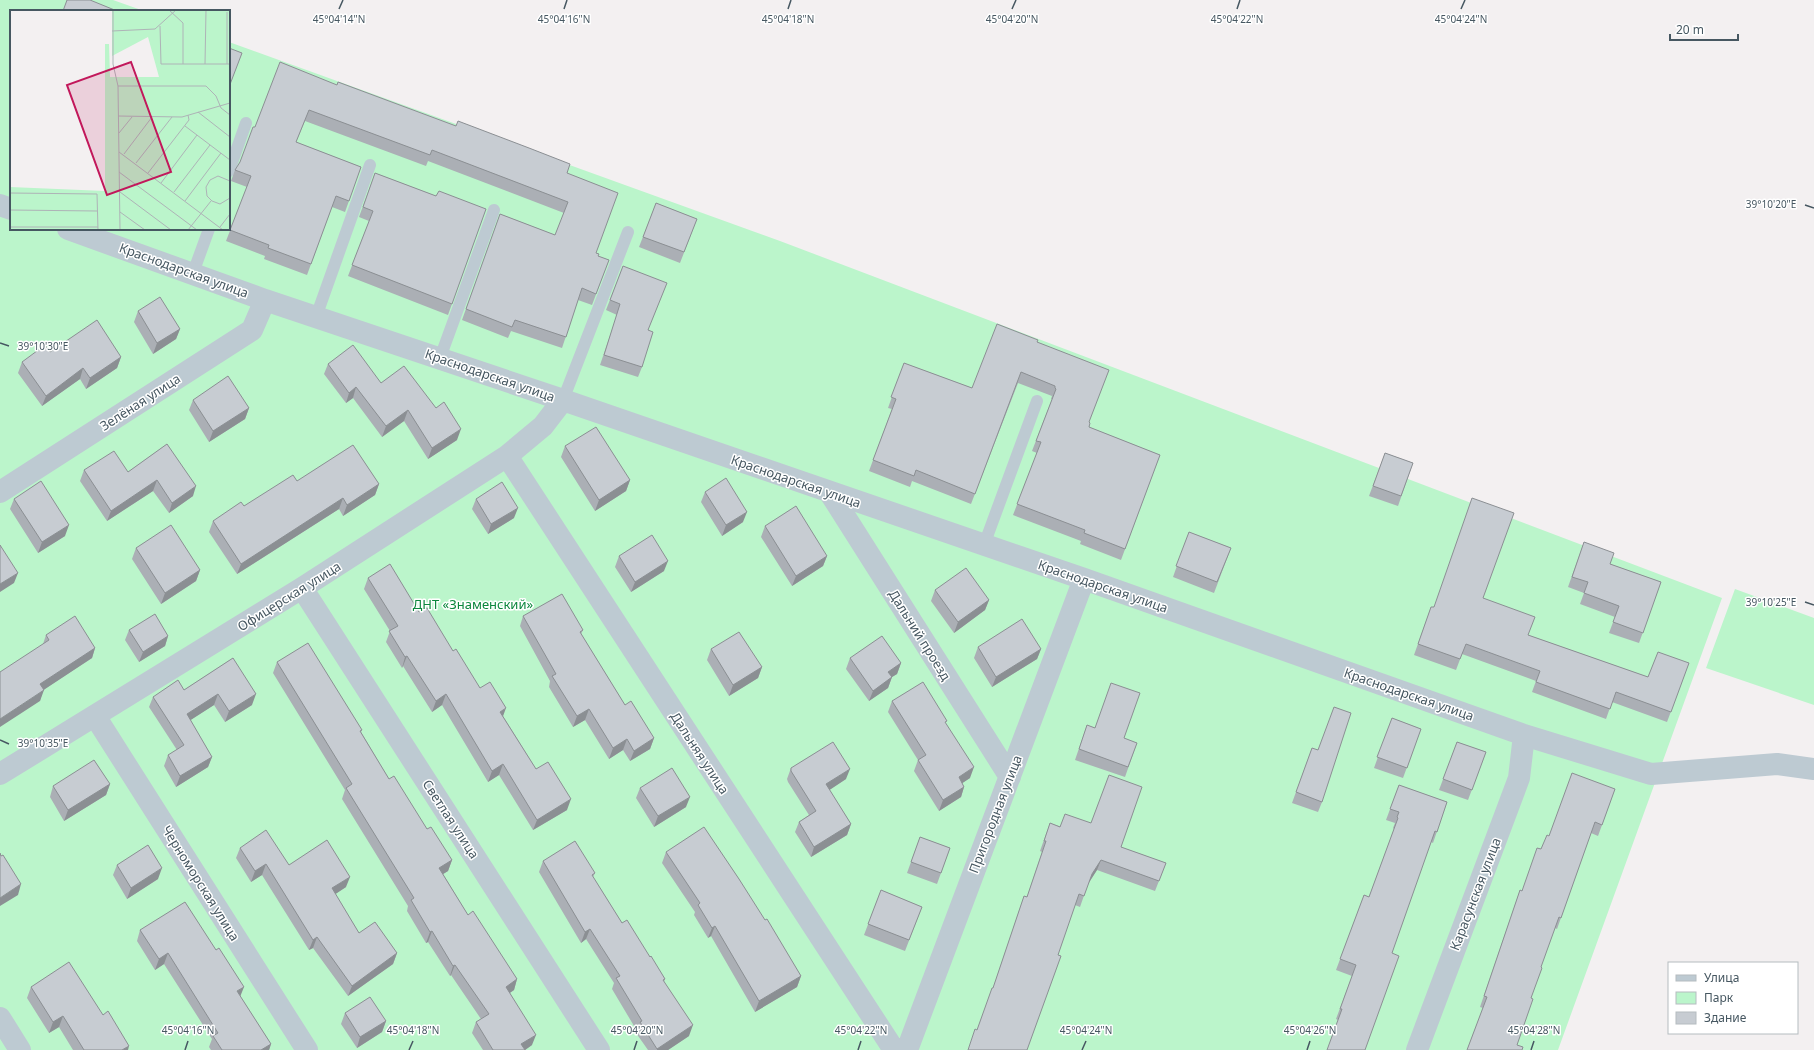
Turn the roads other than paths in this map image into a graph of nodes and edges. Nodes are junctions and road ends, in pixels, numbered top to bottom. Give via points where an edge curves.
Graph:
1 (246, 123) dead end
2 (370, 165) dead end
3 (230, 168) edge
4 (0, 205) edge
5 (10, 209) edge
6 (494, 210) dead end
7 (71, 230) edge
8 (209, 230) edge
9 (628, 232) dead end
10 (193, 274) junction
11 (265, 300) junction
12 (316, 316) junction
13 (440, 358) junction
14 (563, 400) junction
15 (1037, 400) dead end
16 (507, 456) junction
17 (0, 492) edge
18 (830, 493) junction
19 (984, 545) junction
20 (1084, 579) junction
21 (302, 588) junction
22 (94, 716) junction
23 (1524, 736) junction
24 (1814, 769) edge
25 (0, 774) edge
26 (1010, 777) junction
27 (0, 1018) edge
28 (20, 1050) edge
29 (307, 1050) edge
30 (599, 1050) edge
31 (894, 1050) edge
32 (907, 1050) edge
33 (1417, 1050) edge

1 - 3 lane
2 - 12 lane
4 - 5 street
6 - 13 lane
7 - 10 street, Краснодарская улица
8 - 10 lane
9 - 14 lane
10 - 11 street, Краснодарская улица
11 - 12 street, Краснодарская улица
11 - 17 street, Зелёная улица via 252,330
12 - 13 street, Краснодарская улица
13 - 14 street, Краснодарская улица
14 - 16 street, Офицерская улица via 543,426
14 - 18 street, Краснодарская улица
15 - 19 lane
16 - 21 street, Офицерская улица
16 - 31 street, Дальняя улица
18 - 19 street, Краснодарская улица
18 - 26 street, Дальний проезд
19 - 20 street, Краснодарская улица
20 - 23 street, Краснодарская улица
20 - 26 street, Пригородная улица
21 - 22 street, Офицерская улица
21 - 30 street, Светлая улица
22 - 25 street, Офицерская улица
22 - 29 street, Черноморская улица
23 - 24 street, Краснодарская улица via 1651,774 1778,764
23 - 33 street, Карасунская улица via 1519,778
26 - 32 street, Пригородная улица
27 - 28 street

